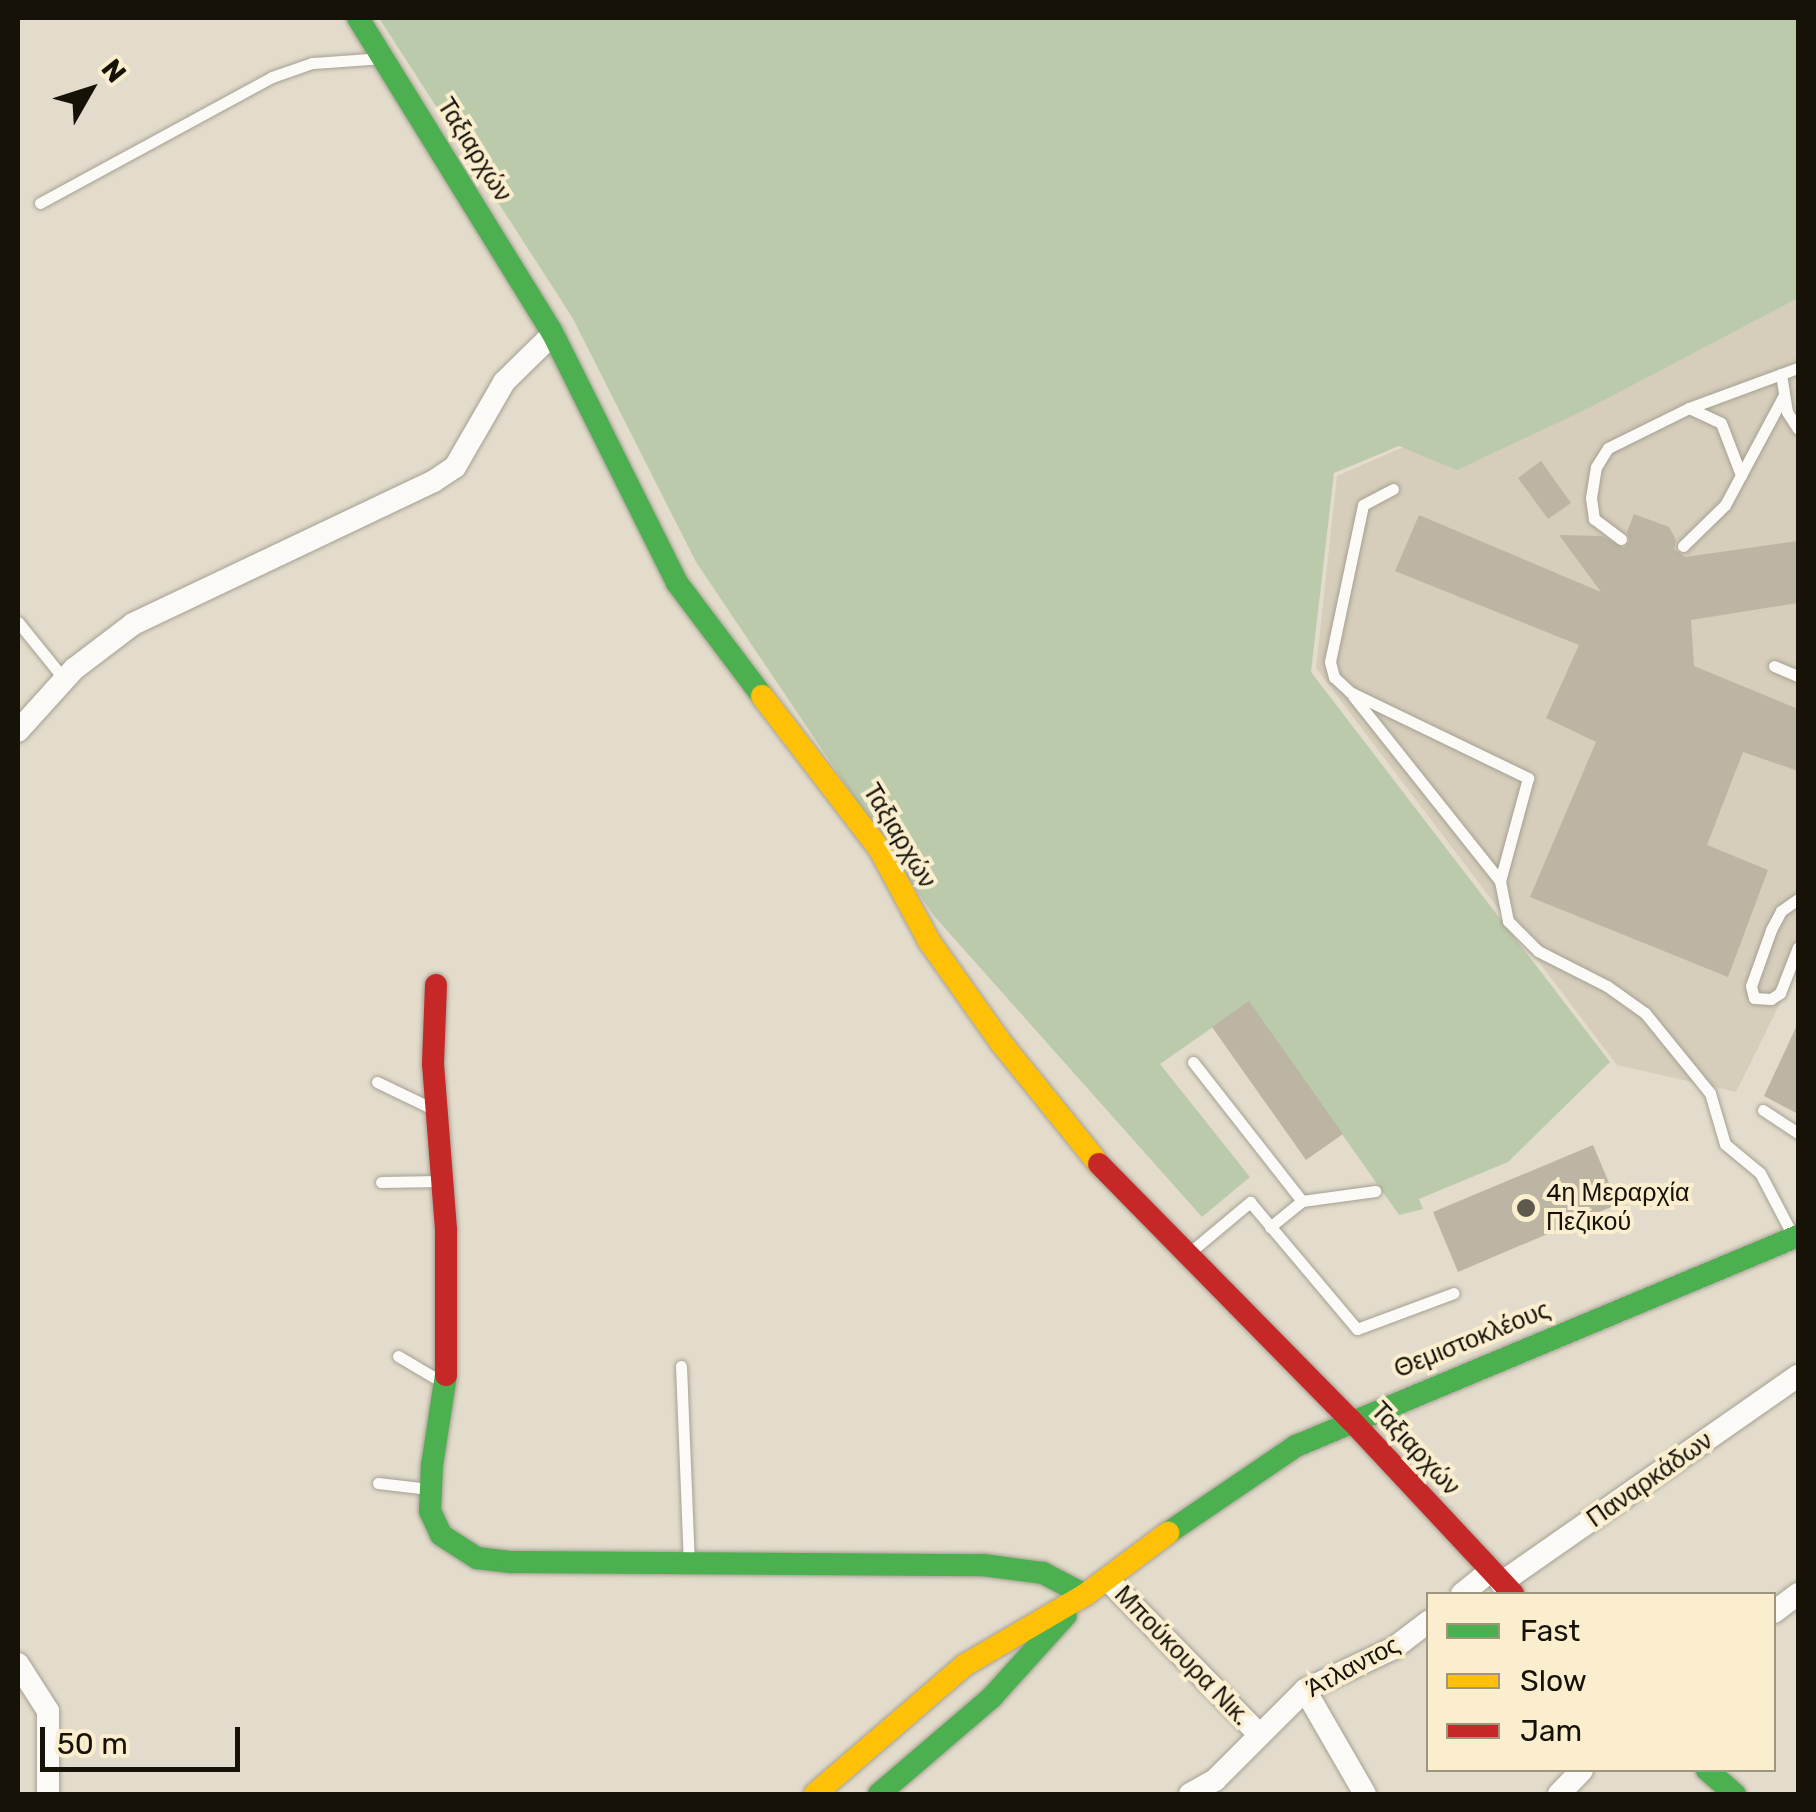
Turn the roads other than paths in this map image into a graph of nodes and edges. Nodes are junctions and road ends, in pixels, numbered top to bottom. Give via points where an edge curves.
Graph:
1 (358, 18) edge
2 (385, 58) junction
3 (40, 202) dead end
4 (553, 334) junction
5 (1798, 368) edge
6 (1781, 374) junction
7 (1783, 398) junction
8 (1688, 408) junction
9 (1798, 428) edge
10 (1741, 475) junction
11 (1393, 488) dead end
12 (1621, 539) dead end
13 (1682, 546) dead end
14 (18, 622) edge
15 (1774, 666) dead end
16 (1798, 676) edge
17 (64, 679) junction
18 (1350, 692) junction
19 (18, 732) edge
20 (1500, 881) junction
21 (1798, 898) edge
22 (1798, 947) edge
23 (436, 985) dead end
24 (1192, 1062) dead end
25 (377, 1082) dead end
26 (1763, 1110) dead end
27 (436, 1111) junction
28 (1798, 1132) edge
29 (440, 1181) junction
30 (381, 1182) dead end
31 (1375, 1191) dead end
32 (1302, 1200) junction
33 (1270, 1226) junction
34 (1796, 1237) edge
35 (1185, 1256) junction
36 (1454, 1293) dead end
37 (398, 1356) dead end
38 (681, 1366) dead end
39 (1798, 1376) edge
40 (446, 1385) junction
41 (1350, 1419) junction
42 (378, 1483) dead end
43 (431, 1489) junction
44 (690, 1563) junction
45 (1107, 1579) junction
46 (1501, 1583) edge
47 (1469, 1592) edge
48 (1798, 1594) edge
49 (1085, 1595) junction
50 (1776, 1610) edge
51 (1426, 1624) edge
52 (18, 1664) edge
53 (1305, 1690) junction
54 (1258, 1733) junction
55 (1580, 1772) edge
56 (1709, 1772) edge
57 (48, 1794) edge
58 (815, 1794) edge
59 (879, 1794) edge
60 (1190, 1794) edge
61 (1365, 1794) edge
62 (1559, 1794) edge
63 (1734, 1794) edge

1 - 2 street, Ταξιαρχών
2 - 3 lane via 312,63 272,77
2 - 4 street, Ταξιαρχών
4 - 17 street via 504,382 455,467 133,624
4 - 35 street, Ταξιαρχών via 646,528 698,614 834,784 944,964 1041,1097
5 - 6 lane
6 - 7 lane
6 - 8 lane
7 - 9 lane
7 - 10 lane
8 - 10 lane via 1721,423
8 - 12 lane via 1608,448 1596,467 1594,518
10 - 13 lane via 1724,505
11 - 18 lane via 1363,505 1359,522 1330,662
14 - 17 lane
15 - 16 lane
17 - 19 street
18 - 20 lane
18 - 20 lane via 1528,778
20 - 34 lane via 1502,908 1515,932 1538,952 1607,986 1672,1043 1710,1093 1725,1144 1760,1173
21 - 22 lane via 1771,930 1751,986 1754,998 1780,993
23 - 27 street
24 - 32 lane
25 - 27 lane
26 - 28 lane
27 - 29 street
29 - 30 lane
29 - 40 street
31 - 32 lane
32 - 33 lane
33 - 35 lane via 1250,1202
33 - 36 lane via 1357,1328
34 - 41 street, Θεμιστοκλέους
35 - 41 street, Ταξιαρχών
37 - 40 lane
38 - 44 lane
39 - 46 street, Παναρκάδων
40 - 43 street
41 - 45 street, Θεμιστοκλέους via 1258,1468
41 - 46 street, Ταξιαρχών
42 - 43 lane
43 - 44 street via 430,1511 441,1535 477,1558
44 - 49 street via 983,1565 1044,1574
45 - 49 street, Θεμιστοκλέους
45 - 54 street, Μπούκουρα Νικ.
46 - 47 street
48 - 50 street
49 - 58 street, Θεμιστοκλέους via 965,1665
49 - 59 street, Θεμιστοκλέους via 992,1697
51 - 53 street, Άτλαντος via 1394,1648
52 - 57 street via 48,1711
53 - 54 street, Άτλαντος
53 - 61 street
54 - 60 street, Άτλαντος via 1214,1780
55 - 62 street
56 - 63 street

